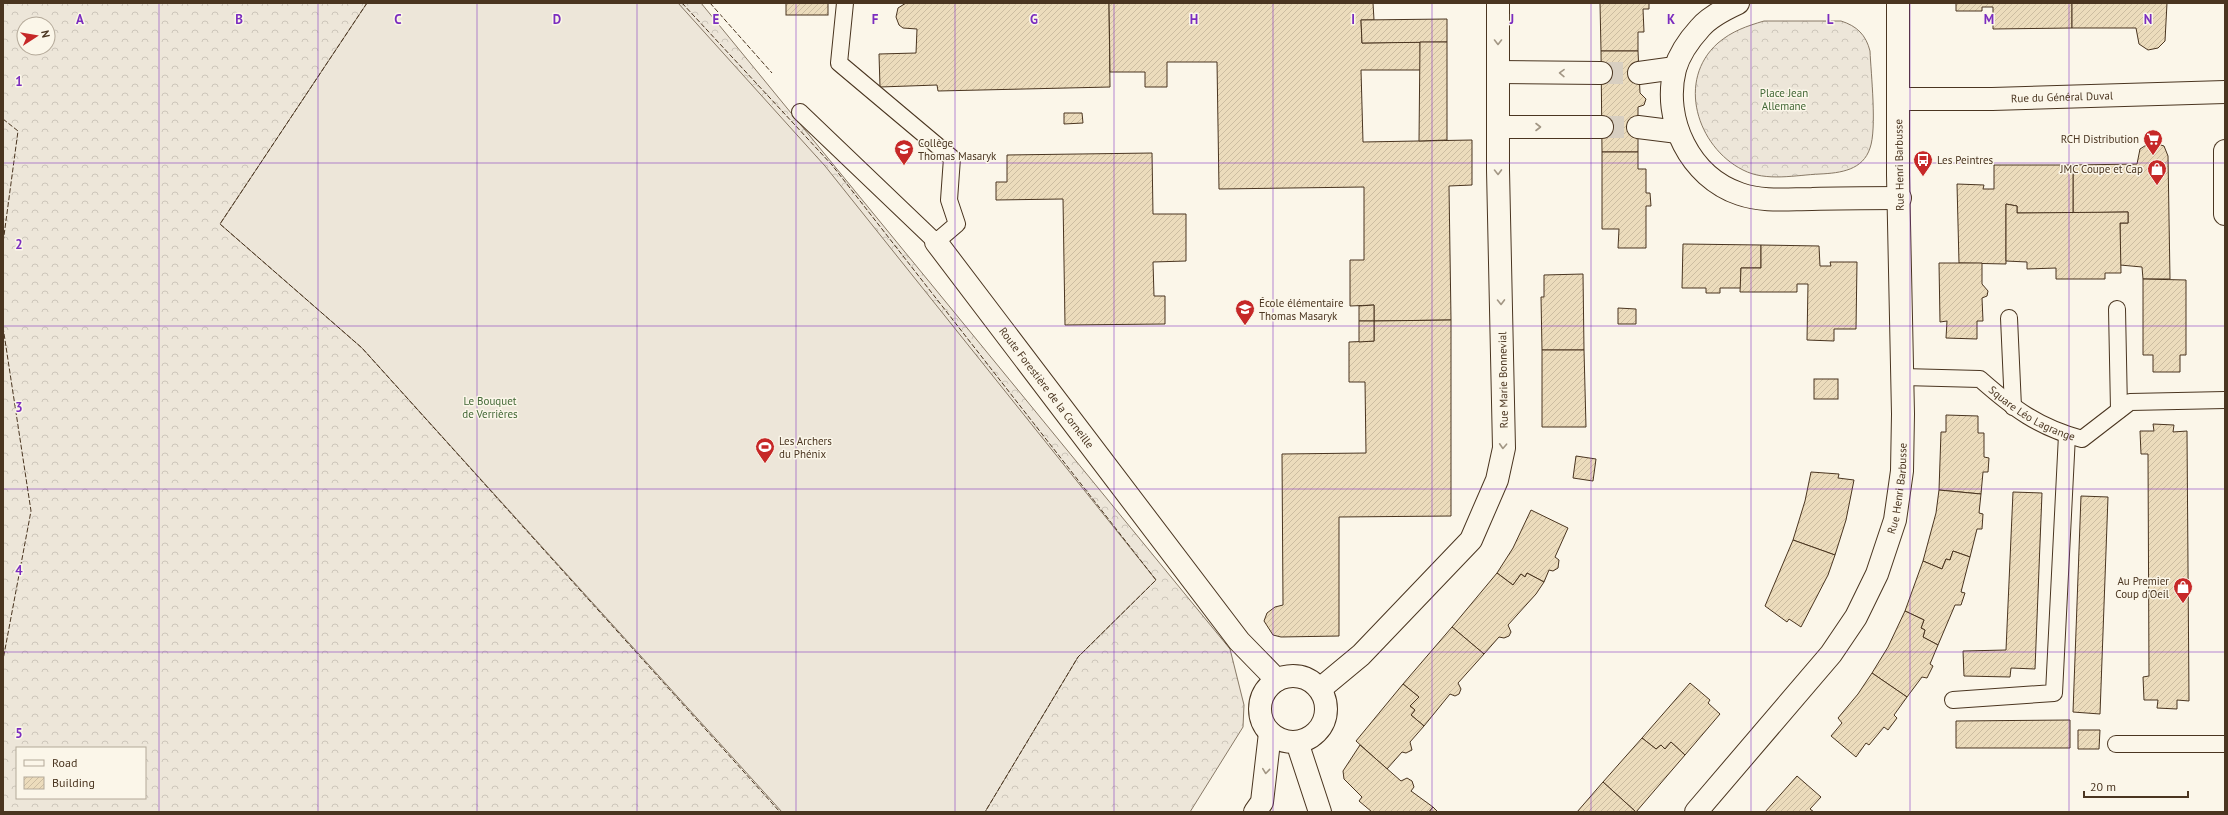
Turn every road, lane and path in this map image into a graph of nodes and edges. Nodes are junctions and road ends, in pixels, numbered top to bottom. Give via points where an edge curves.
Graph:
1 (845, 3) edge
2 (1498, 3) edge
3 (1738, 3) edge
4 (1898, 3) edge
5 (1675, 68) junction
6 (1498, 72) junction
7 (1601, 73) tunnel mouth
8 (1639, 73) tunnel mouth
9 (2225, 92) edge
10 (1898, 99) junction
11 (800, 112) dead end
12 (1499, 127) junction
13 (1602, 127) tunnel mouth
14 (1638, 127) tunnel mouth
15 (1678, 132) junction
16 (2225, 151) edge
17 (1900, 198) junction
18 (2225, 214) edge
19 (936, 242) junction
20 (2117, 309) dead end
21 (2009, 318) dead end
22 (1902, 378) junction
23 (2225, 400) edge
24 (2013, 407) junction
25 (2119, 410) junction
26 (2067, 435) junction
27 (1277, 680) junction
28 (1320, 689) junction
29 (1953, 700) dead end
30 (1270, 733) junction
31 (1297, 742) junction
32 (2116, 744) dead end
33 (2225, 744) edge
34 (1255, 812) edge
35 (1320, 812) edge
36 (1696, 812) edge

1 - 19 lane via 840,63 952,158 949,200 957,224
2 -> 6 street, Rue Marie Bonnevial
3 - 5 street via 1718,13 1700,27
4 - 10 street, Rue Henri Barbusse
5 - 8 street
5 - 15 street via 1672,103
7 -> 6 street
6 - 12 street, Rue Marie Bonnevial
9 - 10 street, Rue du Général Duval via 1992,99
10 - 17 street, Rue Henri Barbusse
11 - 19 lane, Route Forestière de la Corneille
12 -> 13 street
12 -> 28 street, Rue Marie Bonnevial via 1504,448 1497,480 1471,540 1361,655
14 - 15 street
15 - 17 street via 1688,154 1713,180 1740,194 1764,200
16 - 18 street
17 - 22 street, Rue Henri Barbusse
19 - 27 street, Route Forestière de la Corneille via 1239,641
20 - 25 lane
21 - 24 lane
22 - 24 lane, Square Léo Lagrange via 1980,379
22 - 36 street, Rue Henri Barbusse via 1902,470 1895,520 1877,574 1856,617 1831,654
23 - 25 lane, Square Léo Lagrange via 2130,402
24 - 26 lane, Square Léo Lagrange via 2054,431
25 - 26 lane, Square Léo Lagrange via 2082,439
26 - 29 lane via 2054,693
27 - 28 street via 1286,676 1305,677
27 - 30 street via 1269,686 1260,705 1264,725
28 - 31 street via 1326,707 1322,726 1316,734
30 - 31 street via 1278,738
30 -> 34 street via 1262,802
31 - 35 street
32 - 33 lane

